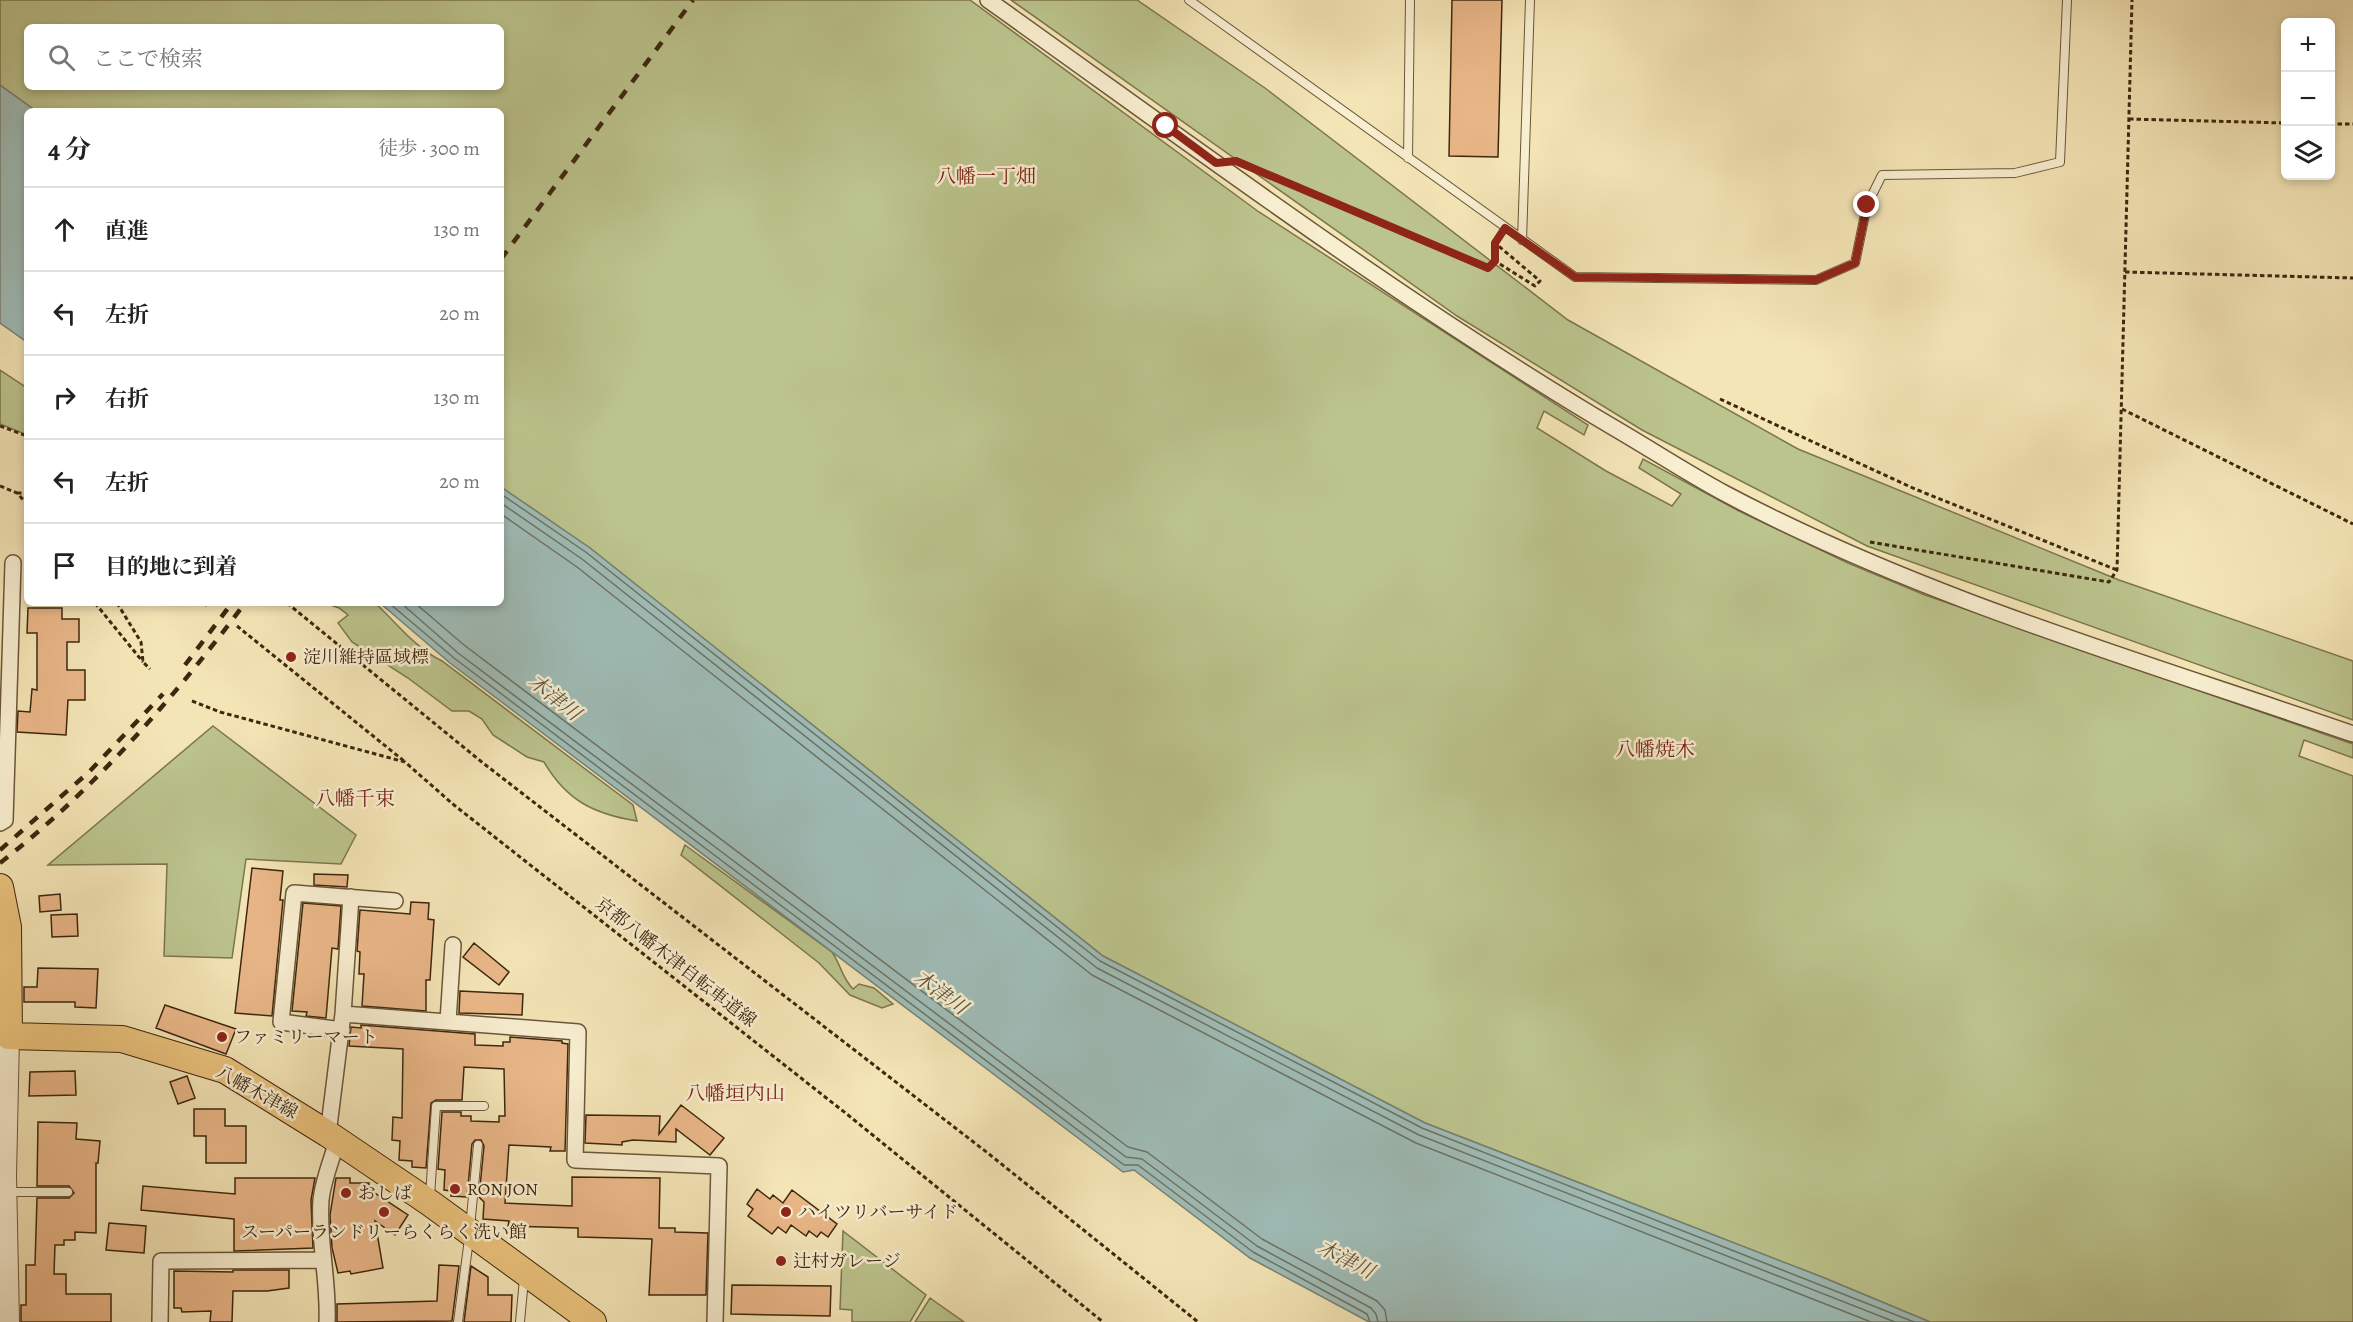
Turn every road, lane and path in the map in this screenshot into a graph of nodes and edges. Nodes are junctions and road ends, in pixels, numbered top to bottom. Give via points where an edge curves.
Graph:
1 (988, 0) edge
2 (1188, 0) edge
3 (1410, 0) edge
4 (1530, 0) edge
5 (2067, 0) edge
6 (2132, 0) edge
7 (2129, 119) junction
8 (2281, 123) edge
9 (2335, 124) edge
10 (2353, 124) edge
11 (1408, 158) junction
12 (1216, 163) junction
13 (1505, 228) junction
14 (1522, 240) junction
15 (1495, 243) junction
16 (1495, 261) junction
17 (2125, 272) junction
18 (2353, 278) edge
19 (1720, 399) dead end
20 (2122, 409) junction
21 (0, 426) edge
22 (24, 435) edge
23 (0, 486) edge
24 (17, 493) junction
25 (24, 493) edge
26 (24, 501) edge
27 (2353, 524) edge
28 (1863, 541) dead end
29 (13, 563) dead end
30 (2117, 570) junction
31 (97, 606) edge
32 (119, 606) edge
33 (291, 606) edge
34 (237, 626) dead end
35 (143, 662) junction
36 (150, 669) dead end
37 (192, 701) dead end
38 (2353, 734) edge
39 (405, 762) junction
40 (0, 823) edge
41 (0, 887) edge
42 (351, 897) junction
43 (395, 901) dead end
44 (453, 945) dead end
45 (447, 1021) junction
46 (342, 1022) junction
47 (5, 1036) edge
48 (484, 1106) dead end
49 (333, 1137) junction
50 (478, 1145) dead end
51 (4, 1181) edge
52 (68, 1192) dead end
53 (430, 1203) junction
54 (470, 1234) junction
55 (322, 1260) junction
56 (525, 1273) junction
57 (9, 1322) edge
58 (160, 1322) edge
59 (327, 1322) edge
60 (458, 1322) edge
61 (520, 1322) edge
62 (593, 1322) edge
63 (715, 1322) edge
64 (1103, 1322) edge
65 (1198, 1322) edge

1 - 12 street
2 - 11 lane
3 - 11 lane
4 - 14 lane
5 - 14 lane via 2060,162 2015,173 1882,175 1867,205 1855,263 1816,280 1575,277
6 - 7 path
7 - 8 path
7 - 17 path
9 - 10 path
11 - 13 lane
12 - 16 path via 1236,161 1488,268
12 - 38 street via 1345,256 1536,381 1723,492 1846,551 1984,606
13 - 14 lane
13 - 15 path
15 - 16 path
15 - 16 path via 1540,281 1535,286
17 - 18 path
17 - 20 path
19 - 30 path via 1915,489
20 - 27 path
20 - 30 path
21 - 22 path
23 - 24 path
24 - 25 path
24 - 26 path
28 - 30 path via 2109,582
29 - 40 street via 5,820
31 - 35 path
32 - 35 path via 141,642
33 - 65 path via 483,763 989,1154
34 - 39 path
35 - 36 path
37 - 39 path, 京都八幡木津自転車道線
39 - 64 path, 京都八幡木津自転車道線
41 - 47 main road via 8,927
42 - 43 street
42 - 46 street
42 - 46 street via 294,893 281,1022
44 - 45 street
45 - 46 street
45 - 63 street via 578,1032 575,1160 719,1166
46 - 49 street
47 - 49 main road, 八幡木津線 via 122,1039 225,1070
47 - 51 street
48 - 53 lane via 436,1106
49 - 53 main road, 八幡木津線
49 - 55 street via 321,1198
50 - 54 lane
51 - 52 lane
51 - 57 street
53 - 54 main road, 八幡木津線
54 - 56 main road, 八幡木津線
54 - 60 lane
55 - 58 street via 161,1261
55 - 59 street
56 - 61 lane
56 - 62 main road, 八幡木津線

